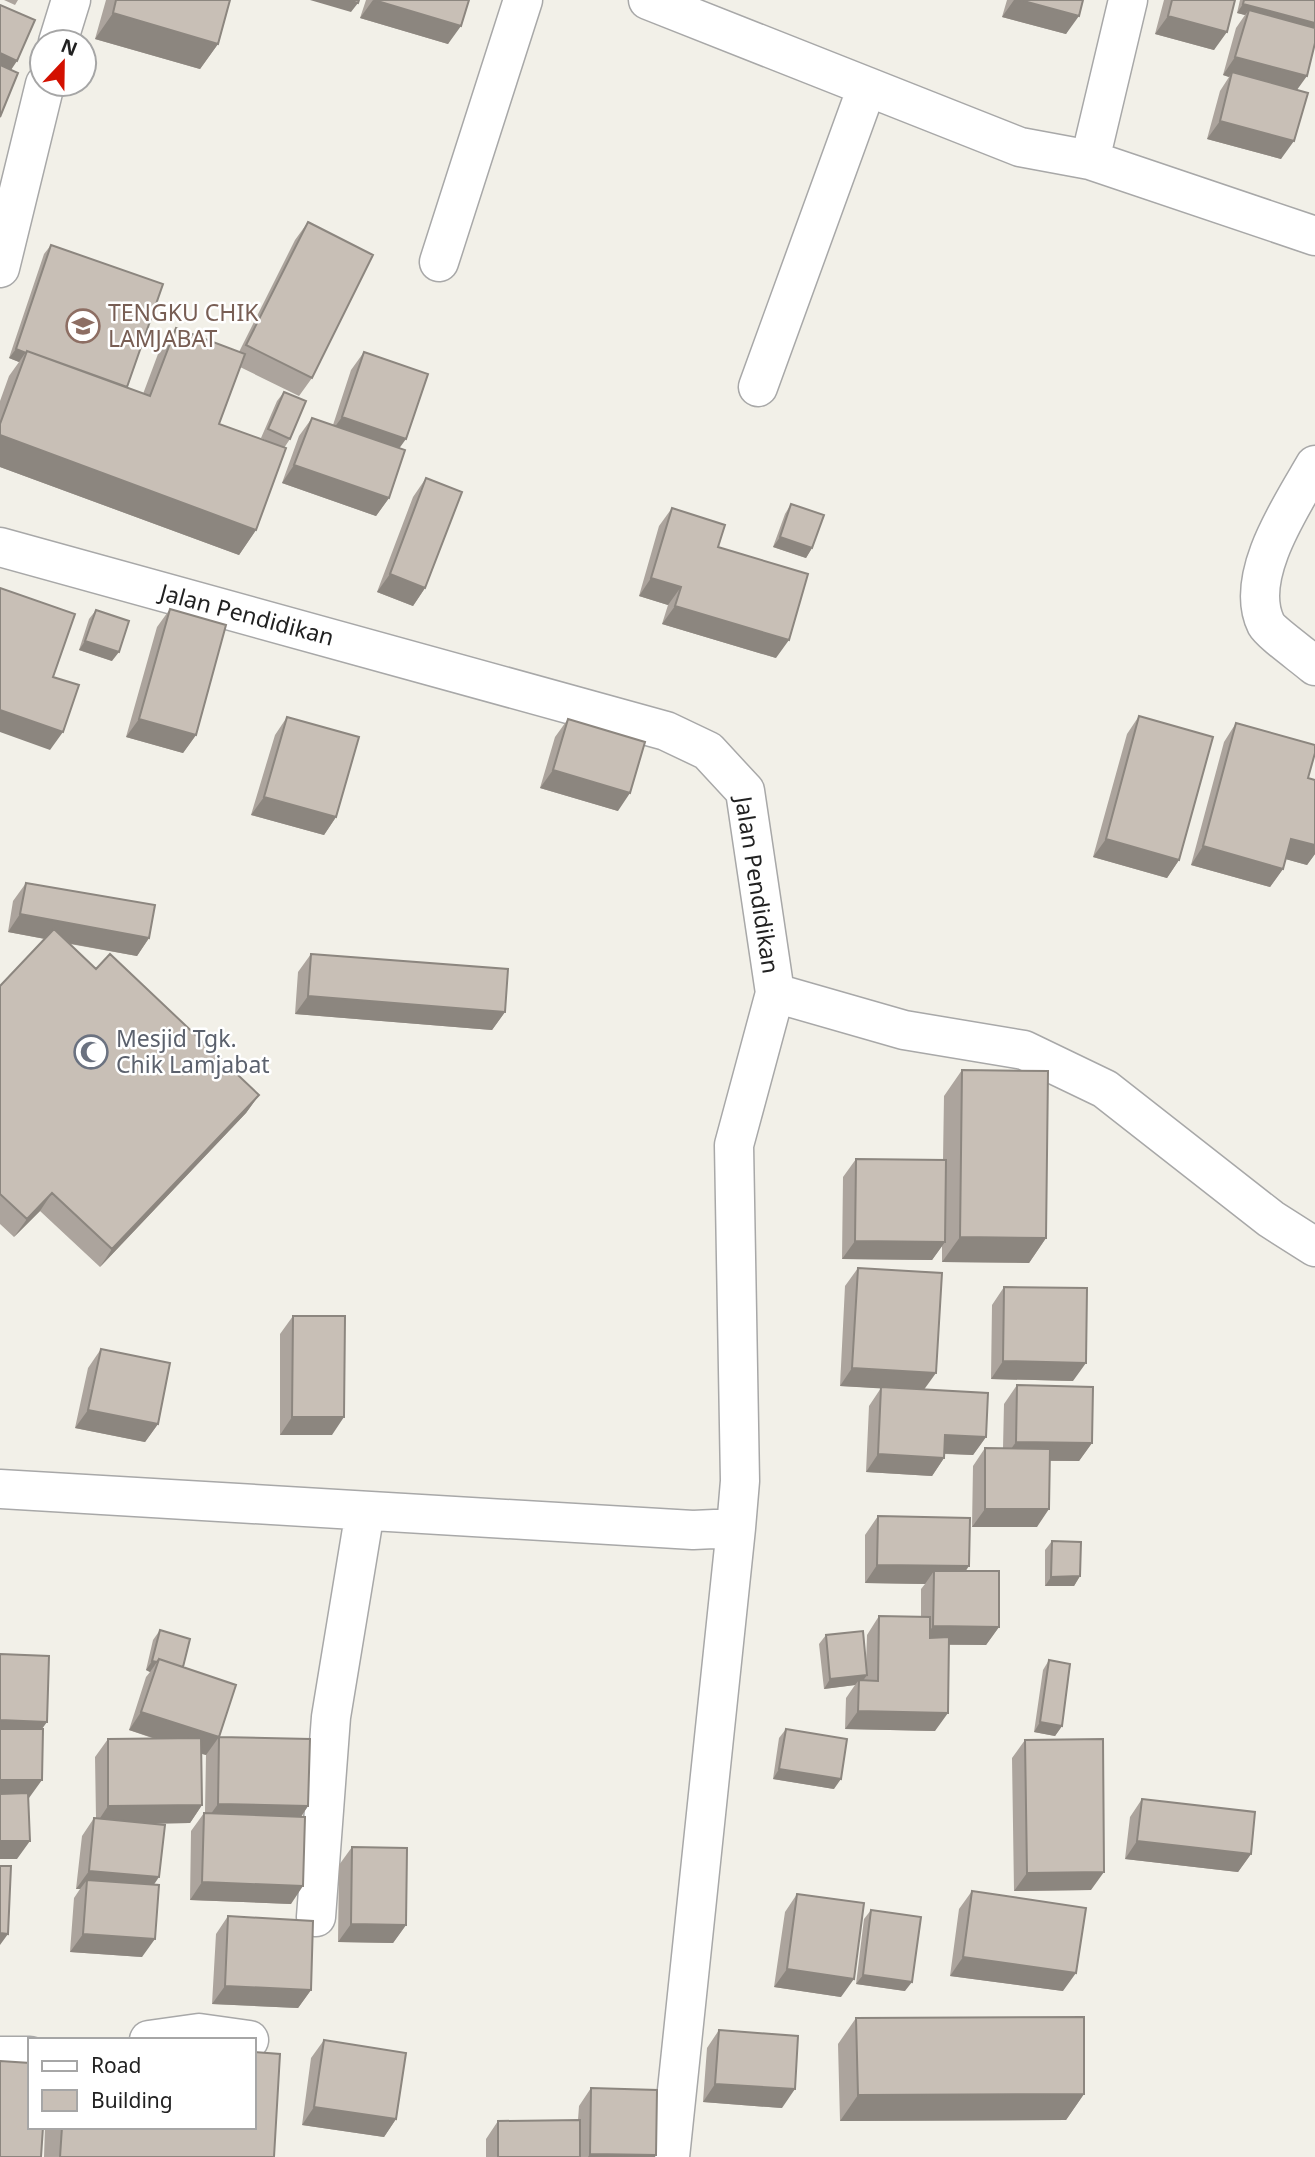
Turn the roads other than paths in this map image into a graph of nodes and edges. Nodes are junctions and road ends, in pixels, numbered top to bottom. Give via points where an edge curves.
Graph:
1 (71, 0) edge
2 (523, 0) edge
3 (648, 0) edge
4 (1128, 0) edge
5 (62, 28) edge
6 (867, 87) junction
7 (42, 98) edge
8 (1090, 160) junction
9 (1314, 230) edge
10 (439, 261) dead end
11 (0, 268) edge
12 (758, 387) dead end
13 (1315, 466) edge
14 (0, 547) edge
15 (1315, 666) edge
16 (775, 993) junction
17 (1315, 1247) edge
18 (0, 1489) edge
19 (365, 1511) junction
20 (736, 1528) junction
21 (316, 1917) dead end
22 (163, 2038) edge
23 (237, 2038) edge
24 (0, 2056) edge
25 (28, 2056) edge
26 (670, 2157) edge

1 - 5 street
2 - 10 street
3 - 6 street
4 - 8 street
6 - 8 street via 1020,147
6 - 12 street
7 - 11 street
8 - 9 street
13 - 15 street via 1275,536 1259,591 1267,625
14 - 16 street, Jalan Pendidikan via 666,731 708,751 745,791
16 - 17 street, Jalan Pendidikan via 904,1030 1024,1050 1105,1088 1271,1219
16 - 20 street via 734,1145 740,1481
18 - 19 street
19 - 20 street via 693,1530
19 - 21 street via 331,1717
20 - 26 street
22 - 23 street via 199,2033
24 - 25 street

